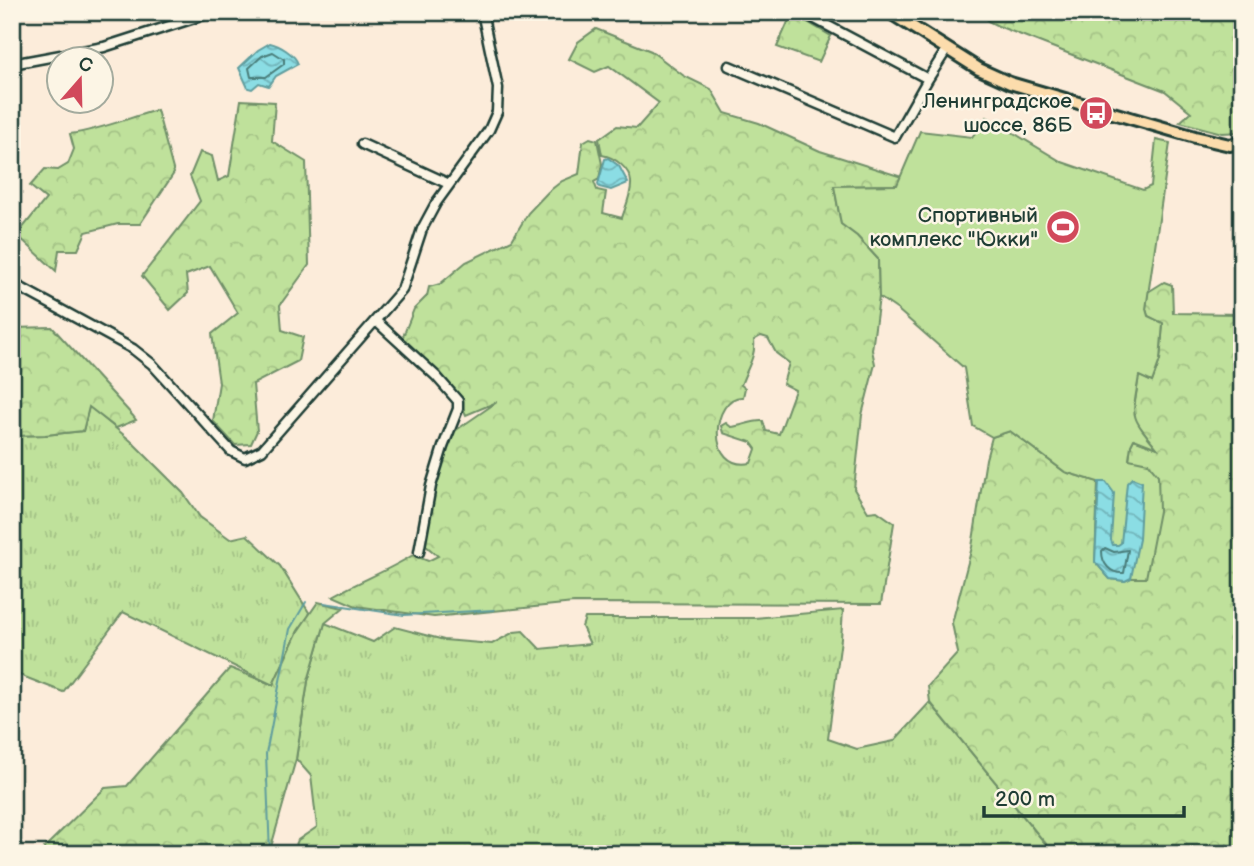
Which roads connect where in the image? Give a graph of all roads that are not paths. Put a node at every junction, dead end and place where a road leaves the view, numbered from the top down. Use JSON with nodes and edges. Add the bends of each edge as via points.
{"nodes":[{"id":1,"x":213,"y":12,"type":"edge"},
{"id":2,"x":482,"y":12,"type":"edge"},
{"id":3,"x":802,"y":12,"type":"edge"},
{"id":4,"x":889,"y":12,"type":"edge"},
{"id":5,"x":947,"y":49,"type":"junction"},
{"id":6,"x":12,"y":64,"type":"edge"},
{"id":7,"x":729,"y":66,"type":"dead end"},
{"id":8,"x":928,"y":79,"type":"junction"},
{"id":9,"x":1242,"y":142,"type":"edge"},
{"id":10,"x":362,"y":144,"type":"dead end"},
{"id":11,"x":449,"y":184,"type":"junction"},
{"id":12,"x":12,"y":283,"type":"edge"},
{"id":13,"x":376,"y":321,"type":"junction"},
{"id":14,"x":419,"y":552,"type":"dead end"}],
"edges":[{"from":1,"to":6,"type":"street","via":[[104,47]]},
{"from":2,"to":11,"type":"street","via":[[498,88],[497,112]]},
{"from":3,"to":8,"type":"street"},
{"from":4,"to":5,"type":"main road"},
{"from":5,"to":8,"type":"street"},
{"from":5,"to":9,"type":"main road","via":[[1010,83],[1230,145]]},
{"from":7,"to":8,"type":"street","via":[[895,137]]},
{"from":10,"to":11,"type":"street"},
{"from":11,"to":13,"type":"street","via":[[422,229],[402,290]]},
{"from":12,"to":13,"type":"street","via":[[133,349],[231,452],[245,458],[262,450]]},
{"from":13,"to":14,"type":"street","via":[[458,401],[431,486]]}]}
